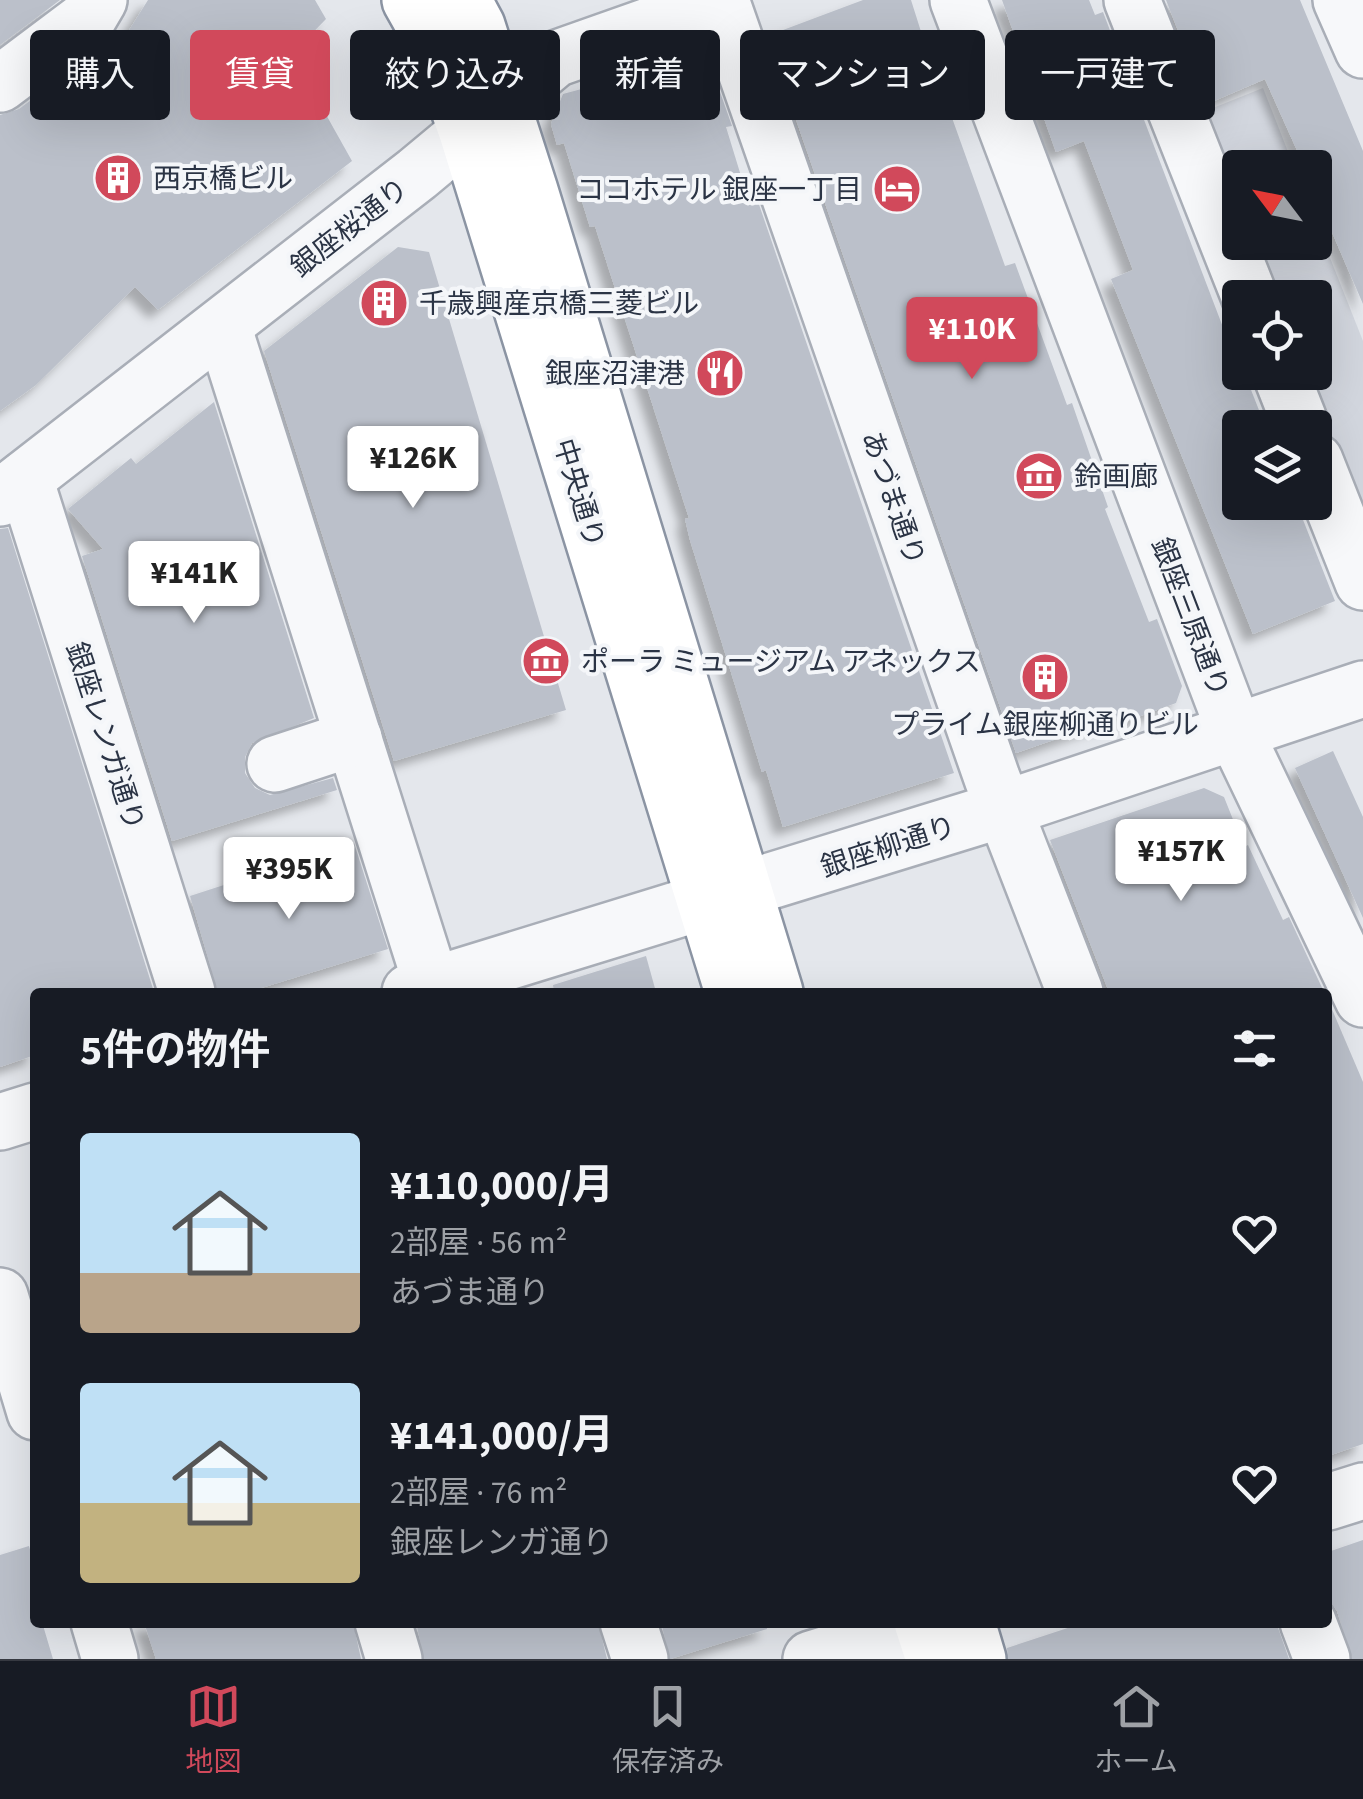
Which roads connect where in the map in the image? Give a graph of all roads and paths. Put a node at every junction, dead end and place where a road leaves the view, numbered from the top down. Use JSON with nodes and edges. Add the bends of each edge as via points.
{"nodes":[{"id":1,"x":99,"y":0,"type":"edge"},
{"id":2,"x":410,"y":0,"type":"edge"},
{"id":3,"x":462,"y":0,"type":"edge"},
{"id":4,"x":721,"y":0,"type":"edge"},
{"id":5,"x":958,"y":0,"type":"edge"},
{"id":6,"x":1132,"y":0,"type":"edge"},
{"id":7,"x":1340,"y":0,"type":"edge"},
{"id":8,"x":427,"y":30,"type":"edge"},
{"id":9,"x":477,"y":30,"type":"edge"},
{"id":10,"x":1363,"y":50,"type":"edge"},
{"id":11,"x":560,"y":56,"type":"edge"},
{"id":12,"x":0,"y":84,"type":"edge"},
{"id":13,"x":481,"y":120,"type":"edge"},
{"id":14,"x":486,"y":120,"type":"edge"},
{"id":15,"x":1243,"y":280,"type":"edge"},
{"id":16,"x":223,"y":326,"type":"junction"},
{"id":17,"x":12,"y":488,"type":"edge"},
{"id":18,"x":1332,"y":504,"type":"edge"},
{"id":19,"x":1363,"y":582,"type":"edge"},
{"id":20,"x":1363,"y":689,"type":"edge"},
{"id":21,"x":1235,"y":732,"type":"junction"},
{"id":22,"x":354,"y":738,"type":"junction"},
{"id":23,"x":275,"y":764,"type":"dead end"},
{"id":24,"x":1004,"y":809,"type":"junction"},
{"id":25,"x":725,"y":895,"type":"junction"},
{"id":26,"x":186,"y":988,"type":"edge"},
{"id":27,"x":424,"y":988,"type":"edge"},
{"id":28,"x":431,"y":988,"type":"edge"},
{"id":29,"x":733,"y":988,"type":"edge"},
{"id":30,"x":773,"y":988,"type":"edge"},
{"id":31,"x":1073,"y":988,"type":"edge"},
{"id":32,"x":1363,"y":999,"type":"edge"},
{"id":33,"x":30,"y":1113,"type":"edge"},
{"id":34,"x":0,"y":1122,"type":"edge"},
{"id":35,"x":0,"y":1296,"type":"edge"},
{"id":36,"x":30,"y":1395,"type":"edge"},
{"id":37,"x":1363,"y":1491,"type":"edge"},
{"id":38,"x":1332,"y":1501,"type":"edge"},
{"id":39,"x":101,"y":1628,"type":"edge"},
{"id":40,"x":385,"y":1628,"type":"edge"},
{"id":41,"x":630,"y":1628,"type":"edge"},
{"id":42,"x":1310,"y":1628,"type":"edge"},
{"id":43,"x":936,"y":1630,"type":"edge"},
{"id":44,"x":110,"y":1659,"type":"edge"},
{"id":45,"x":394,"y":1659,"type":"edge"},
{"id":46,"x":640,"y":1659,"type":"edge"},
{"id":47,"x":812,"y":1659,"type":"edge"},
{"id":48,"x":978,"y":1659,"type":"edge"},
{"id":49,"x":1322,"y":1659,"type":"edge"}],
"edges":[{"from":1,"to":12,"type":"street","via":[[88,17]]},
{"from":2,"to":8,"type":"highway","name":"中央通り"},
{"from":3,"to":9,"type":"highway","name":"中央通り"},
{"from":4,"to":11,"type":"street","name":"銀座桜通り"},
{"from":4,"to":24,"type":"street","name":"あづま通り"},
{"from":5,"to":21,"type":"street","name":"銀座三原通り"},
{"from":6,"to":15,"type":"street"},
{"from":7,"to":10,"type":"street"},
{"from":13,"to":16,"type":"street","name":"銀座桜通り"},
{"from":14,"to":25,"type":"highway","name":"中央通り"},
{"from":16,"to":17,"type":"street","name":"銀座桜通り"},
{"from":16,"to":22,"type":"street"},
{"from":17,"to":26,"type":"street","name":"銀座レンガ通り"},
{"from":18,"to":19,"type":"street"},
{"from":20,"to":21,"type":"street","name":"銀座柳通り"},
{"from":21,"to":24,"type":"street","name":"銀座柳通り"},
{"from":21,"to":32,"type":"street","name":"銀座三原通り"},
{"from":22,"to":23,"type":"street"},
{"from":22,"to":27,"type":"street"},
{"from":24,"to":25,"type":"street","name":"銀座柳通り"},
{"from":24,"to":31,"type":"street","name":"あづま通り"},
{"from":25,"to":28,"type":"street","name":"銀座柳通り"},
{"from":25,"to":29,"type":"highway","name":"中央通り"},
{"from":25,"to":30,"type":"highway","name":"中央通り"},
{"from":33,"to":34,"type":"street"},
{"from":35,"to":36,"type":"street"},
{"from":37,"to":38,"type":"street"},
{"from":39,"to":44,"type":"street"},
{"from":40,"to":45,"type":"street"},
{"from":41,"to":46,"type":"street"},
{"from":42,"to":49,"type":"street"},
{"from":43,"to":47,"type":"street"},
{"from":43,"to":48,"type":"highway"}]}
